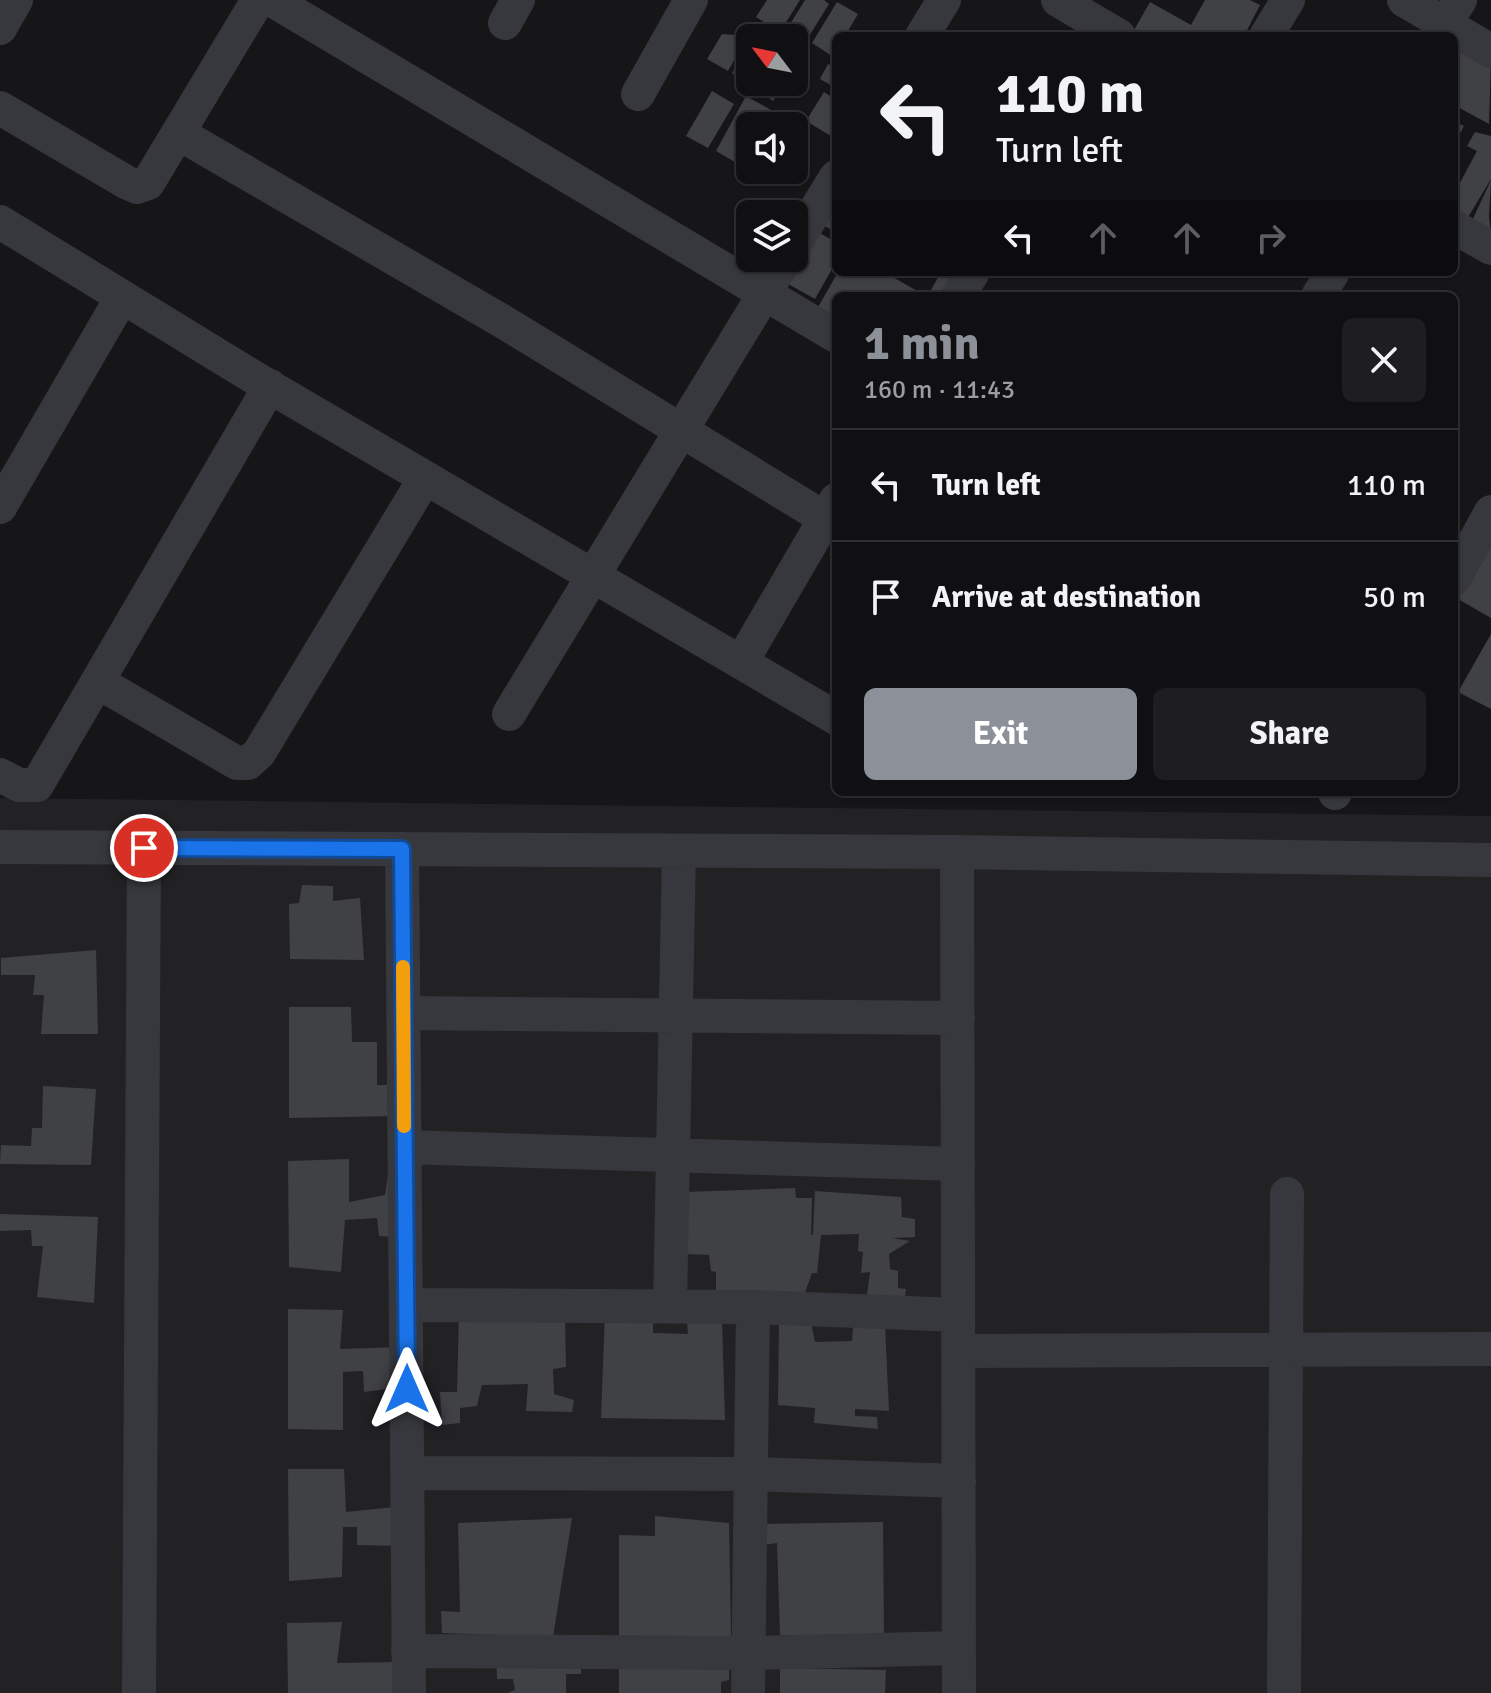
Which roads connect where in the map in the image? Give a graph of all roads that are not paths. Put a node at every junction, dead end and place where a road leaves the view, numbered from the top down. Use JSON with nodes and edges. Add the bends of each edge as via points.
{"nodes":[{"id":1,"x":16,"y":0,"type":"edge"},
{"id":2,"x":258,"y":0,"type":"edge"},
{"id":3,"x":272,"y":0,"type":"edge"},
{"id":4,"x":691,"y":0,"type":"edge"},
{"id":5,"x":944,"y":0,"type":"edge"},
{"id":6,"x":1058,"y":0,"type":"edge"},
{"id":7,"x":1288,"y":0,"type":"edge"},
{"id":8,"x":1404,"y":0,"type":"edge"},
{"id":9,"x":1453,"y":12,"type":"edge"},
{"id":10,"x":0,"y":28,"type":"edge"},
{"id":11,"x":924,"y":32,"type":"edge"},
{"id":12,"x":1111,"y":32,"type":"edge"},
{"id":13,"x":1268,"y":32,"type":"edge"},
{"id":14,"x":1491,"y":51,"type":"edge"},
{"id":15,"x":638,"y":94,"type":"dead end"},
{"id":16,"x":0,"y":108,"type":"edge"},
{"id":17,"x":178,"y":133,"type":"junction"},
{"id":18,"x":832,"y":183,"type":"edge"},
{"id":19,"x":0,"y":222,"type":"edge"},
{"id":20,"x":808,"y":222,"type":"edge"},
{"id":21,"x":1458,"y":229,"type":"edge"},
{"id":22,"x":1491,"y":248,"type":"edge"},
{"id":23,"x":777,"y":272,"type":"edge"},
{"id":24,"x":764,"y":294,"type":"junction"},
{"id":25,"x":122,"y":297,"type":"junction"},
{"id":26,"x":832,"y":334,"type":"edge"},
{"id":27,"x":270,"y":386,"type":"junction"},
{"id":28,"x":682,"y":430,"type":"junction"},
{"id":29,"x":13,"y":454,"type":"edge"},
{"id":30,"x":425,"y":478,"type":"junction"},
{"id":31,"x":0,"y":507,"type":"edge"},
{"id":32,"x":1491,"y":512,"type":"edge"},
{"id":33,"x":832,"y":514,"type":"edge"},
{"id":34,"x":1458,"y":572,"type":"edge"},
{"id":35,"x":594,"y":576,"type":"junction"},
{"id":36,"x":742,"y":661,"type":"junction"},
{"id":37,"x":98,"y":682,"type":"junction"},
{"id":38,"x":509,"y":714,"type":"dead end"},
{"id":39,"x":832,"y":716,"type":"edge"},
{"id":40,"x":0,"y":775,"type":"edge"},
{"id":41,"x":0,"y":847,"type":"edge"},
{"id":42,"x":144,"y":848,"type":"junction"},
{"id":43,"x":402,"y":849,"type":"junction"},
{"id":44,"x":679,"y":851,"type":"junction"},
{"id":45,"x":957,"y":852,"type":"junction"},
{"id":46,"x":1491,"y":860,"type":"edge"},
{"id":47,"x":404,"y":1013,"type":"junction"},
{"id":48,"x":675,"y":1015,"type":"junction"},
{"id":49,"x":958,"y":1018,"type":"junction"},
{"id":50,"x":405,"y":1147,"type":"junction"},
{"id":51,"x":672,"y":1155,"type":"junction"},
{"id":52,"x":958,"y":1164,"type":"junction"},
{"id":53,"x":1287,"y":1194,"type":"dead end"},
{"id":54,"x":406,"y":1305,"type":"junction"},
{"id":55,"x":670,"y":1306,"type":"junction"},
{"id":56,"x":753,"y":1307,"type":"junction"},
{"id":57,"x":958,"y":1315,"type":"junction"},
{"id":58,"x":1491,"y":1349,"type":"edge"},
{"id":59,"x":1286,"y":1350,"type":"junction"},
{"id":60,"x":959,"y":1351,"type":"junction"},
{"id":61,"x":407,"y":1473,"type":"junction"},
{"id":62,"x":751,"y":1474,"type":"junction"},
{"id":63,"x":959,"y":1481,"type":"junction"},
{"id":64,"x":959,"y":1648,"type":"junction"},
{"id":65,"x":408,"y":1651,"type":"junction"},
{"id":66,"x":749,"y":1653,"type":"junction"},
{"id":67,"x":139,"y":1693,"type":"edge"},
{"id":68,"x":409,"y":1693,"type":"edge"},
{"id":69,"x":748,"y":1693,"type":"edge"},
{"id":70,"x":959,"y":1693,"type":"edge"},
{"id":71,"x":1284,"y":1693,"type":"edge"}],
"edges":[{"from":1,"to":10,"type":"street"},
{"from":2,"to":17,"type":"street"},
{"from":3,"to":24,"type":"street"},
{"from":4,"to":15,"type":"street"},
{"from":5,"to":11,"type":"street"},
{"from":6,"to":12,"type":"street"},
{"from":7,"to":13,"type":"street"},
{"from":8,"to":9,"type":"street"},
{"from":9,"to":14,"type":"street"},
{"from":16,"to":17,"type":"street","via":[[137,187],[148,183]]},
{"from":17,"to":28,"type":"street"},
{"from":18,"to":20,"type":"street"},
{"from":19,"to":25,"type":"street"},
{"from":21,"to":22,"type":"street"},
{"from":23,"to":24,"type":"street"},
{"from":24,"to":26,"type":"street"},
{"from":24,"to":28,"type":"street"},
{"from":25,"to":27,"type":"street"},
{"from":25,"to":29,"type":"street"},
{"from":27,"to":30,"type":"street"},
{"from":27,"to":37,"type":"street"},
{"from":28,"to":33,"type":"street"},
{"from":28,"to":35,"type":"street"},
{"from":29,"to":31,"type":"street"},
{"from":30,"to":35,"type":"street"},
{"from":30,"to":37,"type":"street","via":[[259,753],[248,763],[237,763]]},
{"from":32,"to":34,"type":"street"},
{"from":33,"to":36,"type":"street"},
{"from":35,"to":36,"type":"street"},
{"from":35,"to":38,"type":"street"},
{"from":36,"to":39,"type":"street"},
{"from":37,"to":40,"type":"street","via":[[37,785],[19,785]]},
{"from":41,"to":42,"type":"street"},
{"from":42,"to":43,"type":"street"},
{"from":42,"to":67,"type":"street"},
{"from":43,"to":44,"type":"street"},
{"from":43,"to":47,"type":"street"},
{"from":44,"to":45,"type":"street"},
{"from":44,"to":48,"type":"street"},
{"from":45,"to":46,"type":"street"},
{"from":45,"to":49,"type":"street"},
{"from":47,"to":48,"type":"street"},
{"from":47,"to":50,"type":"street"},
{"from":48,"to":49,"type":"street"},
{"from":48,"to":51,"type":"street"},
{"from":49,"to":52,"type":"street"},
{"from":50,"to":51,"type":"street"},
{"from":50,"to":54,"type":"street"},
{"from":51,"to":52,"type":"street"},
{"from":51,"to":55,"type":"street"},
{"from":52,"to":57,"type":"street"},
{"from":53,"to":59,"type":"street"},
{"from":54,"to":55,"type":"street"},
{"from":54,"to":61,"type":"street"},
{"from":55,"to":56,"type":"street"},
{"from":56,"to":57,"type":"street"},
{"from":56,"to":62,"type":"street"},
{"from":57,"to":60,"type":"street"},
{"from":58,"to":59,"type":"street"},
{"from":59,"to":60,"type":"street"},
{"from":59,"to":71,"type":"street"},
{"from":60,"to":63,"type":"street"},
{"from":61,"to":62,"type":"street"},
{"from":61,"to":65,"type":"street"},
{"from":62,"to":63,"type":"street"},
{"from":62,"to":66,"type":"street"},
{"from":63,"to":64,"type":"street"},
{"from":64,"to":66,"type":"street"},
{"from":64,"to":70,"type":"street"},
{"from":65,"to":66,"type":"street"},
{"from":65,"to":68,"type":"street"},
{"from":66,"to":69,"type":"street"}]}
